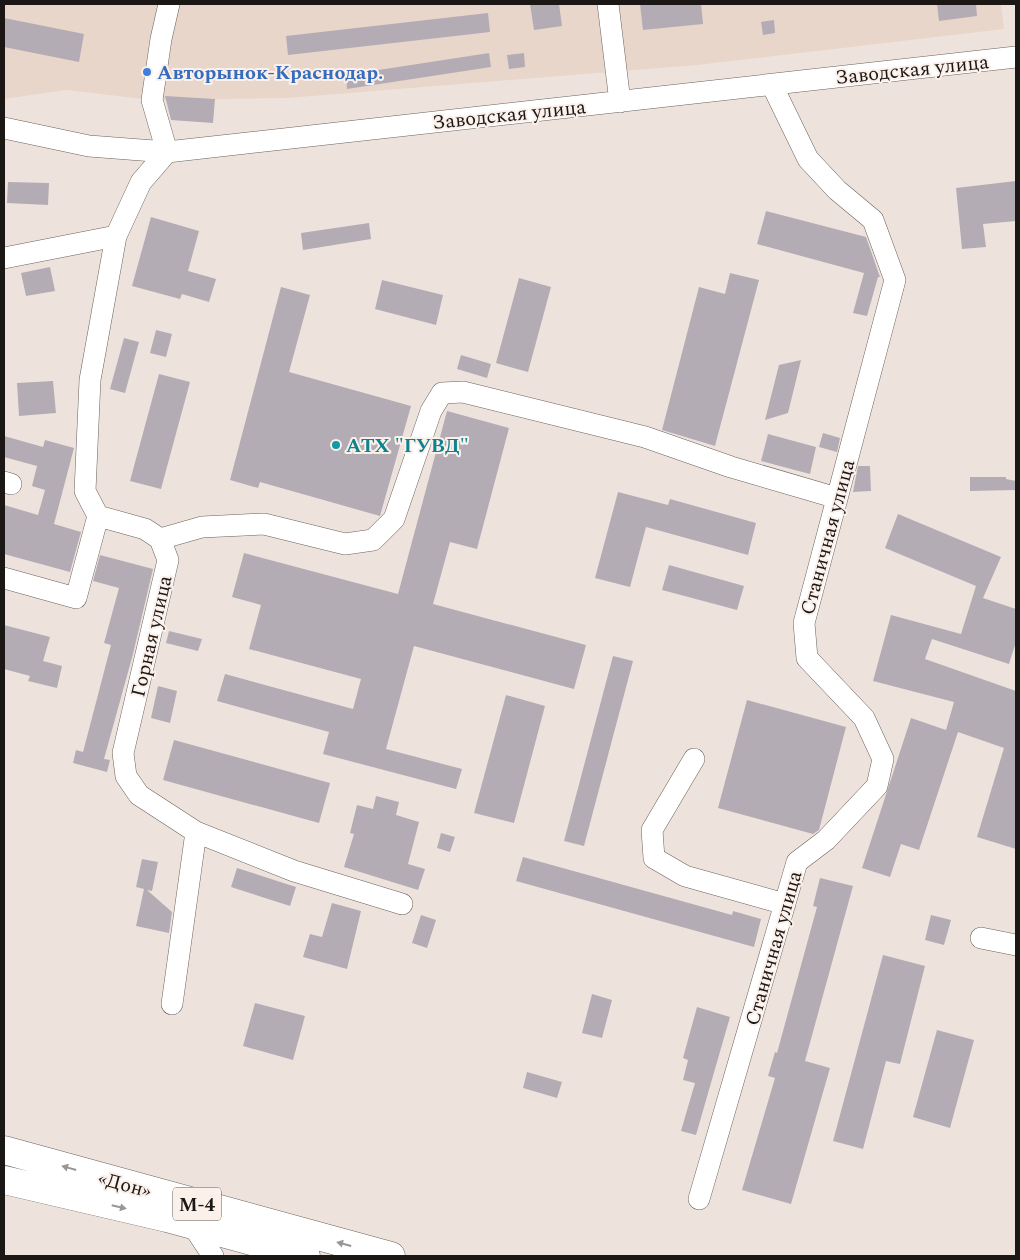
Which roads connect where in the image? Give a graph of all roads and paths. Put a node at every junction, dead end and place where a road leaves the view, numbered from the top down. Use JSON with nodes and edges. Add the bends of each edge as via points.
{"nodes":[{"id":1,"x":169,"y":4,"type":"edge"},
{"id":2,"x":608,"y":4,"type":"edge"},
{"id":3,"x":1016,"y":57,"type":"edge"},
{"id":4,"x":772,"y":85,"type":"junction"},
{"id":5,"x":620,"y":102,"type":"junction"},
{"id":6,"x":4,"y":128,"type":"edge"},
{"id":7,"x":168,"y":152,"type":"junction"},
{"id":8,"x":116,"y":236,"type":"junction"},
{"id":9,"x":4,"y":258,"type":"edge"},
{"id":10,"x":837,"y":498,"type":"junction"},
{"id":11,"x":98,"y":516,"type":"junction"},
{"id":12,"x":160,"y":539,"type":"junction"},
{"id":13,"x":4,"y":578,"type":"edge"},
{"id":14,"x":694,"y":759,"type":"dead end"},
{"id":15,"x":196,"y":832,"type":"junction"},
{"id":16,"x":402,"y":904,"type":"dead end"},
{"id":17,"x":785,"y":904,"type":"junction"},
{"id":18,"x":981,"y":938,"type":"dead end"},
{"id":19,"x":1016,"y":945,"type":"edge"},
{"id":20,"x":172,"y":1004,"type":"dead end"},
{"id":21,"x":4,"y":1150,"type":"edge"},
{"id":22,"x":4,"y":1180,"type":"edge"},
{"id":23,"x":699,"y":1199,"type":"dead end"},
{"id":24,"x":193,"y":1226,"type":"junction"},
{"id":25,"x":253,"y":1251,"type":"edge"},
{"id":26,"x":213,"y":1256,"type":"edge"},
{"id":27,"x":306,"y":1256,"type":"edge"},
{"id":28,"x":391,"y":1256,"type":"edge"}],
"edges":[{"from":1,"to":7,"type":"street","via":[[152,100]]},
{"from":2,"to":5,"type":"street"},
{"from":3,"to":4,"type":"street","name":"Заводская улица"},
{"from":4,"to":5,"type":"street","name":"Заводская улица"},
{"from":4,"to":10,"type":"street","name":"Станичная улица","via":[[808,159],[837,190],[873,220],[895,280]]},
{"from":5,"to":7,"type":"street","name":"Заводская улица"},
{"from":6,"to":7,"type":"street","name":"Заводская улица","via":[[89,146]]},
{"from":7,"to":8,"type":"street","via":[[141,182]]},
{"from":8,"to":9,"type":"street"},
{"from":8,"to":11,"type":"street","via":[[90,380],[85,490]]},
{"from":10,"to":12,"type":"street","via":[[731,468],[645,438],[463,392],[442,393],[431,411],[394,519],[373,540],[345,544],[264,524],[202,527]]},
{"from":10,"to":17,"type":"street","name":"Станичная улица","via":[[804,623],[806,658],[864,718],[883,759],[877,786],[826,840],[797,862]]},
{"from":11,"to":12,"type":"street","via":[[144,529]]},
{"from":11,"to":13,"type":"street","via":[[76,598]]},
{"from":12,"to":15,"type":"street","name":"Горная улица","via":[[168,560],[124,753],[126,776],[139,796]]},
{"from":14,"to":17,"type":"street","via":[[652,830],[654,858],[685,876]]},
{"from":15,"to":16,"type":"street","name":"Горная улица","via":[[294,871]]},
{"from":15,"to":20,"type":"street"},
{"from":17,"to":23,"type":"street","name":"Станичная улица"},
{"from":18,"to":19,"type":"street"},
{"from":28,"to":21,"type":"highway","name":"«Дон»","number":"М-4","one_way":true},
{"from":22,"to":24,"type":"highway","name":"«Дон»","number":"М-4","one_way":true},
{"from":24,"to":25,"type":"highway","name":"«Дон»","number":"М-4"},
{"from":24,"to":26,"type":"street"},
{"from":25,"to":27,"type":"highway","name":"«Дон»","number":"М-4"}]}
